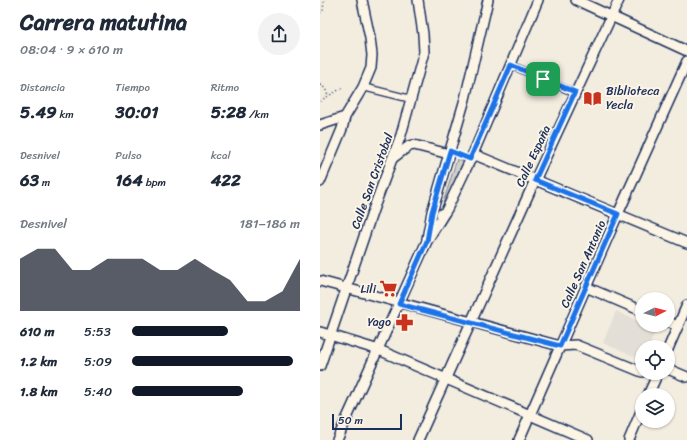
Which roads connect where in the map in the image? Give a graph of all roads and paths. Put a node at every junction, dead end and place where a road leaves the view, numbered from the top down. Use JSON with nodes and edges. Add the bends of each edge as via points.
{"nodes":[{"id":1,"x":324,"y":0,"type":"edge"},
{"id":2,"x":362,"y":0,"type":"edge"},
{"id":3,"x":418,"y":0,"type":"edge"},
{"id":4,"x":488,"y":0,"type":"edge"},
{"id":5,"x":538,"y":0,"type":"edge"},
{"id":6,"x":576,"y":0,"type":"edge"},
{"id":7,"x":619,"y":0,"type":"edge"},
{"id":8,"x":320,"y":13,"type":"edge"},
{"id":9,"x":611,"y":16,"type":"junction"},
{"id":10,"x":687,"y":51,"type":"edge"},
{"id":11,"x":687,"y":61,"type":"edge"},
{"id":12,"x":511,"y":65,"type":"junction"},
{"id":13,"x":320,"y":85,"type":"edge"},
{"id":14,"x":363,"y":87,"type":"junction"},
{"id":15,"x":342,"y":88,"type":"dead end"},
{"id":16,"x":575,"y":92,"type":"junction"},
{"id":17,"x":328,"y":96,"type":"junction"},
{"id":18,"x":411,"y":99,"type":"junction"},
{"id":19,"x":320,"y":101,"type":"edge"},
{"id":20,"x":345,"y":117,"type":"junction"},
{"id":21,"x":320,"y":125,"type":"edge"},
{"id":22,"x":450,"y":154,"type":"junction"},
{"id":23,"x":473,"y":154,"type":"junction"},
{"id":24,"x":393,"y":158,"type":"junction"},
{"id":25,"x":322,"y":169,"type":"edge"},
{"id":26,"x":535,"y":180,"type":"junction"},
{"id":27,"x":320,"y":182,"type":"edge"},
{"id":28,"x":432,"y":212,"type":"junction"},
{"id":29,"x":445,"y":212,"type":"junction"},
{"id":30,"x":618,"y":214,"type":"junction"},
{"id":31,"x":427,"y":241,"type":"junction"},
{"id":32,"x":687,"y":243,"type":"edge"},
{"id":33,"x":320,"y":281,"type":"edge"},
{"id":34,"x":586,"y":287,"type":"junction"},
{"id":35,"x":347,"y":288,"type":"junction"},
{"id":36,"x":399,"y":304,"type":"junction"},
{"id":37,"x":687,"y":306,"type":"edge"},
{"id":38,"x":635,"y":308,"type":"edge"},
{"id":39,"x":471,"y":322,"type":"junction"},
{"id":40,"x":675,"y":325,"type":"edge"},
{"id":41,"x":678,"y":326,"type":"junction"},
{"id":42,"x":320,"y":332,"type":"edge"},
{"id":43,"x":331,"y":335,"type":"junction"},
{"id":44,"x":672,"y":340,"type":"edge"},
{"id":45,"x":560,"y":346,"type":"junction"},
{"id":46,"x":379,"y":350,"type":"junction"},
{"id":47,"x":320,"y":366,"type":"edge"},
{"id":48,"x":635,"y":370,"type":"edge"},
{"id":49,"x":675,"y":372,"type":"edge"},
{"id":50,"x":687,"y":377,"type":"edge"},
{"id":51,"x":446,"y":379,"type":"junction"},
{"id":52,"x":530,"y":415,"type":"junction"},
{"id":53,"x":635,"y":426,"type":"edge"},
{"id":54,"x":337,"y":440,"type":"edge"},
{"id":55,"x":418,"y":440,"type":"edge"},
{"id":56,"x":519,"y":440,"type":"edge"},
{"id":57,"x":588,"y":440,"type":"edge"},
{"id":58,"x":629,"y":440,"type":"edge"}],
"edges":[{"from":1,"to":8,"type":"path"},
{"from":2,"to":14,"type":"street","via":[[372,55],[369,76]]},
{"from":3,"to":18,"type":"street","name":"Calle San Cristobal","via":[[425,48]]},
{"from":4,"to":22,"type":"street"},
{"from":5,"to":12,"type":"street"},
{"from":6,"to":9,"type":"street"},
{"from":7,"to":9,"type":"street","name":"Calle España"},
{"from":9,"to":10,"type":"street"},
{"from":9,"to":16,"type":"street","name":"Calle España"},
{"from":11,"to":30,"type":"street","name":"Calle San Antonio"},
{"from":12,"to":16,"type":"street"},
{"from":12,"to":23,"type":"street"},
{"from":13,"to":17,"type":"path","via":[[325,88]]},
{"from":14,"to":18,"type":"street"},
{"from":14,"to":20,"type":"street"},
{"from":15,"to":17,"type":"path"},
{"from":16,"to":26,"type":"street","name":"Calle España"},
{"from":17,"to":19,"type":"path"},
{"from":18,"to":24,"type":"street","name":"Calle San Cristobal"},
{"from":20,"to":21,"type":"street"},
{"from":20,"to":25,"type":"street","via":[[342,129]]},
{"from":22,"to":24,"type":"street","via":[[414,145]]},
{"from":22,"to":28,"type":"street"},
{"from":23,"to":26,"type":"street"},
{"from":23,"to":29,"type":"street"},
{"from":24,"to":35,"type":"street","name":"Calle San Cristobal"},
{"from":25,"to":27,"type":"street"},
{"from":26,"to":30,"type":"street"},
{"from":26,"to":39,"type":"street","name":"Calle España"},
{"from":28,"to":29,"type":"street"},
{"from":28,"to":31,"type":"street"},
{"from":29,"to":31,"type":"street"},
{"from":30,"to":32,"type":"street"},
{"from":30,"to":34,"type":"street","name":"Calle San Antonio"},
{"from":31,"to":36,"type":"street"},
{"from":33,"to":35,"type":"street"},
{"from":34,"to":38,"type":"street"},
{"from":34,"to":45,"type":"street","name":"Calle San Antonio"},
{"from":35,"to":36,"type":"street"},
{"from":35,"to":43,"type":"street","name":"Calle San Cristobal"},
{"from":36,"to":39,"type":"street"},
{"from":36,"to":46,"type":"street"},
{"from":37,"to":41,"type":"street"},
{"from":39,"to":45,"type":"street"},
{"from":39,"to":51,"type":"street","name":"Calle España"},
{"from":40,"to":41,"type":"street"},
{"from":41,"to":44,"type":"street"},
{"from":42,"to":43,"type":"street"},
{"from":43,"to":46,"type":"street"},
{"from":43,"to":47,"type":"street","name":"Calle San Cristobal"},
{"from":45,"to":48,"type":"street","via":[[576,345]]},
{"from":45,"to":52,"type":"street","name":"Calle San Antonio"},
{"from":46,"to":51,"type":"street"},
{"from":46,"to":54,"type":"street"},
{"from":49,"to":50,"type":"street"},
{"from":51,"to":52,"type":"street"},
{"from":51,"to":55,"type":"street","name":"Calle España"},
{"from":52,"to":56,"type":"street","name":"Calle San Antonio"},
{"from":52,"to":57,"type":"street"},
{"from":53,"to":58,"type":"street"}]}
